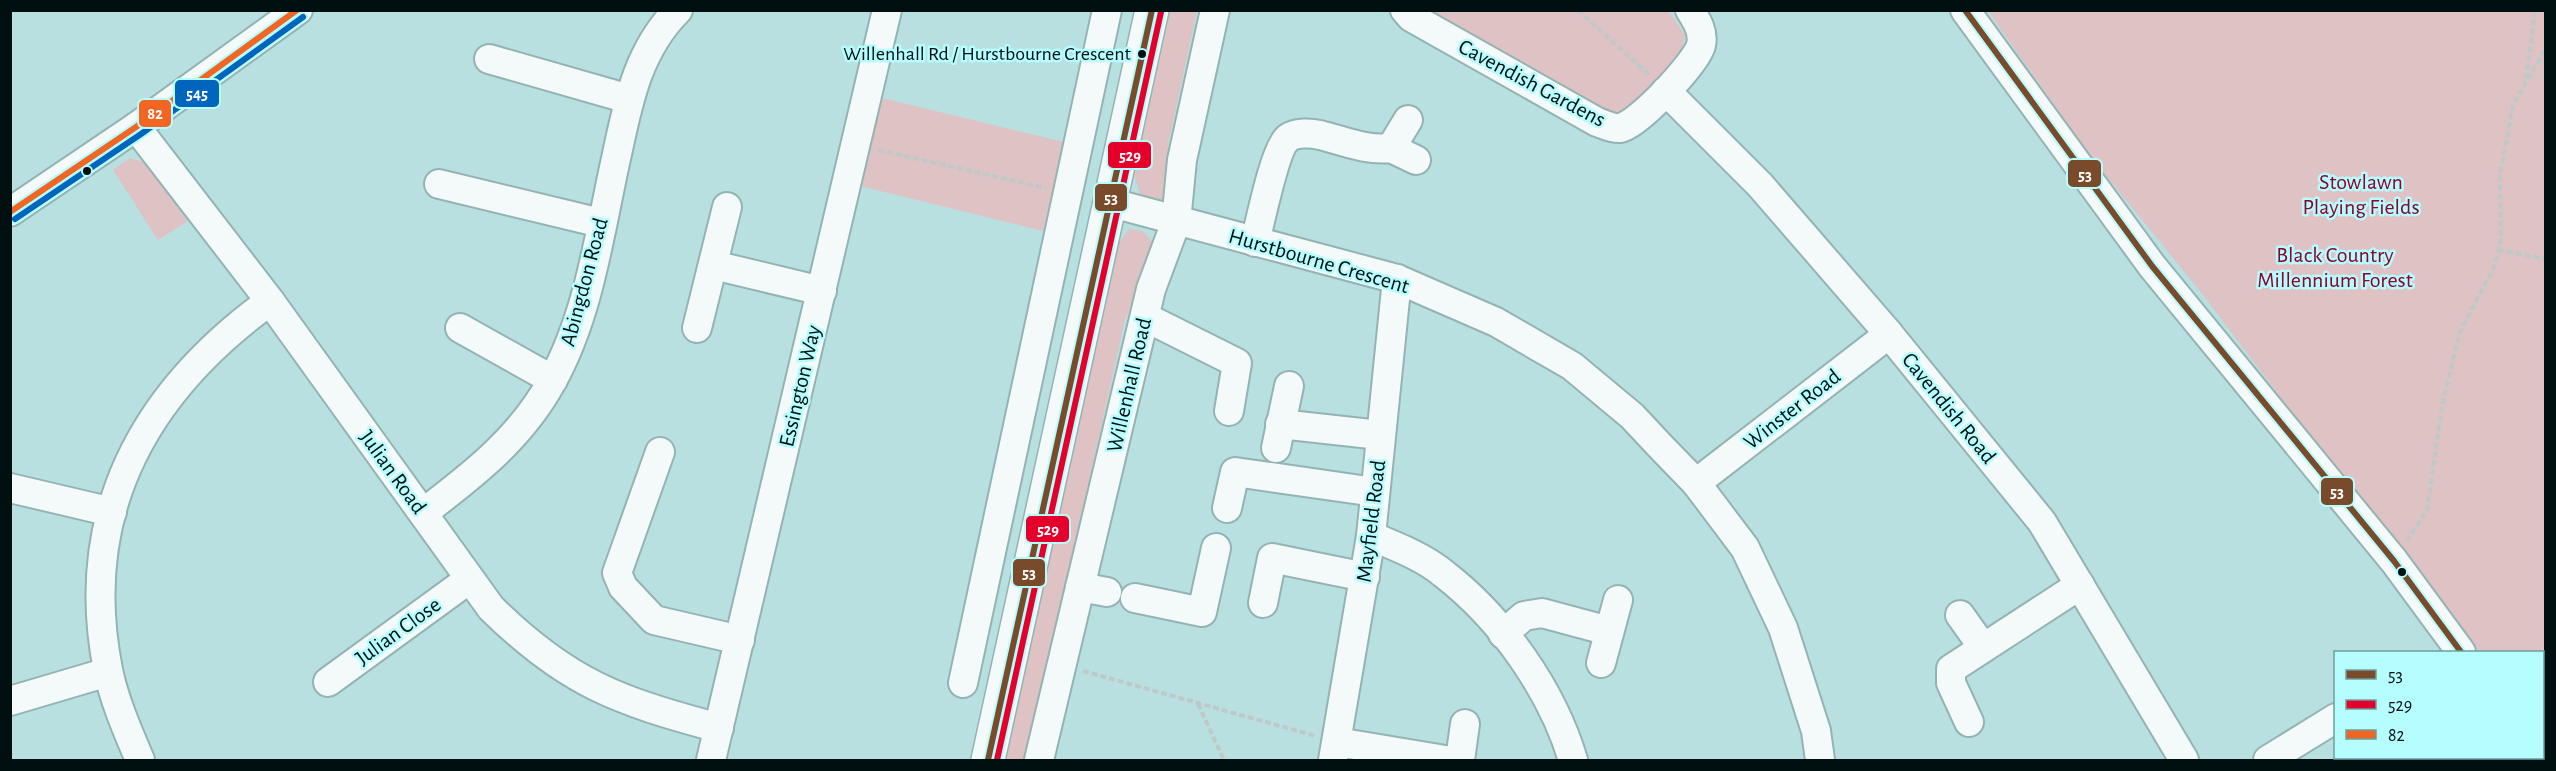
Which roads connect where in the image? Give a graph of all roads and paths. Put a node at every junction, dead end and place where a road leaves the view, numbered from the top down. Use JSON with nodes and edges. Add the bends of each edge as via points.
{"nodes":[{"id":1,"x":678,"y":10,"type":"edge"},
{"id":2,"x":886,"y":10,"type":"edge"},
{"id":3,"x":1107,"y":10,"type":"edge"},
{"id":4,"x":1152,"y":10,"type":"edge"},
{"id":5,"x":1215,"y":10,"type":"edge"},
{"id":6,"x":1406,"y":10,"type":"edge"},
{"id":7,"x":1578,"y":10,"type":"edge"},
{"id":8,"x":1690,"y":10,"type":"edge"},
{"id":9,"x":1965,"y":10,"type":"edge"},
{"id":10,"x":2535,"y":10,"type":"edge"},
{"id":11,"x":286,"y":14,"type":"edge"},
{"id":12,"x":2546,"y":48,"type":"edge"},
{"id":13,"x":489,"y":59,"type":"dead end"},
{"id":14,"x":2526,"y":83,"type":"junction"},
{"id":15,"x":1665,"y":91,"type":"junction"},
{"id":16,"x":629,"y":99,"type":"junction"},
{"id":17,"x":1408,"y":120,"type":"dead end"},
{"id":18,"x":136,"y":127,"type":"junction"},
{"id":19,"x":857,"y":146,"type":"junction"},
{"id":20,"x":439,"y":184,"type":"dead end"},
{"id":21,"x":1068,"y":193,"type":"junction"},
{"id":22,"x":1112,"y":203,"type":"junction"},
{"id":23,"x":728,"y":207,"type":"dead end"},
{"id":24,"x":10,"y":212,"type":"edge"},
{"id":25,"x":1176,"y":222,"type":"junction"},
{"id":26,"x":601,"y":223,"type":"junction"},
{"id":27,"x":1255,"y":242,"type":"junction"},
{"id":28,"x":2498,"y":250,"type":"junction"},
{"id":29,"x":2546,"y":259,"type":"edge"},
{"id":30,"x":713,"y":265,"type":"junction"},
{"id":31,"x":1396,"y":279,"type":"junction"},
{"id":32,"x":822,"y":291,"type":"junction"},
{"id":33,"x":270,"y":302,"type":"junction"},
{"id":34,"x":1145,"y":317,"type":"junction"},
{"id":35,"x":460,"y":328,"type":"dead end"},
{"id":36,"x":697,"y":328,"type":"dead end"},
{"id":37,"x":1888,"y":334,"type":"junction"},
{"id":38,"x":553,"y":380,"type":"junction"},
{"id":39,"x":1289,"y":386,"type":"dead end"},
{"id":40,"x":1229,"y":411,"type":"dead end"},
{"id":41,"x":1380,"y":435,"type":"junction"},
{"id":42,"x":660,"y":452,"type":"dead end"},
{"id":43,"x":1696,"y":483,"type":"junction"},
{"id":44,"x":10,"y":488,"type":"edge"},
{"id":45,"x":1376,"y":492,"type":"junction"},
{"id":46,"x":1227,"y":508,"type":"dead end"},
{"id":47,"x":112,"y":512,"type":"junction"},
{"id":48,"x":423,"y":513,"type":"junction"},
{"id":49,"x":1371,"y":536,"type":"junction"},
{"id":50,"x":1216,"y":548,"type":"dead end"},
{"id":51,"x":2394,"y":561,"type":"junction"},
{"id":52,"x":1365,"y":577,"type":"junction"},
{"id":53,"x":468,"y":580,"type":"junction"},
{"id":54,"x":2080,"y":585,"type":"junction"},
{"id":55,"x":1135,"y":598,"type":"dead end"},
{"id":56,"x":1618,"y":600,"type":"dead end"},
{"id":57,"x":1263,"y":603,"type":"dead end"},
{"id":58,"x":978,"y":609,"type":"junction"},
{"id":59,"x":1960,"y":615,"type":"dead end"},
{"id":60,"x":1021,"y":618,"type":"junction"},
{"id":61,"x":1610,"y":631,"type":"junction"},
{"id":62,"x":1503,"y":634,"type":"junction"},
{"id":63,"x":740,"y":640,"type":"junction"},
{"id":64,"x":1982,"y":646,"type":"junction"},
{"id":65,"x":2451,"y":650,"type":"edge"},
{"id":66,"x":1601,"y":663,"type":"dead end"},
{"id":67,"x":1062,"y":664,"type":"junction"},
{"id":68,"x":108,"y":672,"type":"junction"},
{"id":69,"x":328,"y":682,"type":"dead end"},
{"id":70,"x":963,"y":683,"type":"dead end"},
{"id":71,"x":10,"y":700,"type":"edge"},
{"id":72,"x":1198,"y":704,"type":"junction"},
{"id":73,"x":2334,"y":719,"type":"edge"},
{"id":74,"x":1969,"y":722,"type":"dead end"},
{"id":75,"x":1465,"y":724,"type":"dead end"},
{"id":76,"x":719,"y":728,"type":"junction"},
{"id":77,"x":1335,"y":751,"type":"edge"},
{"id":78,"x":140,"y":760,"type":"edge"},
{"id":79,"x":711,"y":760,"type":"edge"},
{"id":80,"x":988,"y":760,"type":"edge"},
{"id":81,"x":1039,"y":760,"type":"edge"},
{"id":82,"x":1224,"y":760,"type":"edge"},
{"id":83,"x":1445,"y":760,"type":"edge"},
{"id":84,"x":1460,"y":760,"type":"edge"},
{"id":85,"x":1573,"y":760,"type":"edge"},
{"id":86,"x":1820,"y":760,"type":"edge"},
{"id":87,"x":2184,"y":760,"type":"edge"},
{"id":88,"x":2268,"y":760,"type":"edge"}],
"edges":[{"from":1,"to":16,"type":"street","name":"Abingdon Road","via":[[647,51]]},
{"from":2,"to":19,"type":"street","name":"Essington Way"},
{"from":3,"to":21,"type":"street"},
{"from":4,"to":22,"type":"highway"},
{"from":5,"to":25,"type":"street","name":"Willenhall Road","via":[[1182,160]]},
{"from":6,"to":15,"type":"street","name":"Cavendish Gardens","via":[[1597,123],[1619,128],[1634,122]]},
{"from":7,"to":15,"type":"path"},
{"from":8,"to":15,"type":"street","name":"Cavendish Gardens","via":[[1700,25],[1701,45]]},
{"from":9,"to":51,"type":"street","via":[[2152,266]]},
{"from":10,"to":14,"type":"path"},
{"from":11,"to":18,"type":"street"},
{"from":12,"to":14,"type":"path"},
{"from":13,"to":16,"type":"street"},
{"from":14,"to":28,"type":"path","via":[[2513,105],[2500,176]]},
{"from":15,"to":37,"type":"street","name":"Cavendish Road","via":[[1760,185]]},
{"from":16,"to":26,"type":"street","name":"Abingdon Road"},
{"from":17,"to":27,"type":"street","via":[[1404,154],[1317,134],[1288,138],[1279,153]]},
{"from":18,"to":24,"type":"street"},
{"from":18,"to":33,"type":"street","name":"Julian Road"},
{"from":19,"to":21,"type":"path"},
{"from":19,"to":32,"type":"street","name":"Essington Way"},
{"from":20,"to":26,"type":"street"},
{"from":21,"to":58,"type":"street"},
{"from":22,"to":25,"type":"street","name":"Hurstbourne Crescent"},
{"from":22,"to":60,"type":"highway"},
{"from":23,"to":30,"type":"street"},
{"from":25,"to":27,"type":"street","name":"Hurstbourne Crescent"},
{"from":25,"to":34,"type":"street","name":"Willenhall Road"},
{"from":26,"to":38,"type":"street","name":"Abingdon Road","via":[[578,316]]},
{"from":27,"to":31,"type":"street","name":"Hurstbourne Crescent"},
{"from":28,"to":29,"type":"path"},
{"from":28,"to":51,"type":"path","via":[[2494,267],[2459,334],[2442,406],[2427,510]]},
{"from":30,"to":32,"type":"street"},
{"from":30,"to":36,"type":"street"},
{"from":31,"to":41,"type":"street","name":"Mayfield Road"},
{"from":31,"to":43,"type":"street","name":"Hurstbourne Crescent","via":[[1496,322],[1572,366],[1632,416]]},
{"from":32,"to":63,"type":"street","name":"Essington Way"},
{"from":33,"to":47,"type":"street","via":[[216,344],[171,392],[136,447]]},
{"from":33,"to":48,"type":"street","name":"Julian Road"},
{"from":34,"to":40,"type":"street","via":[[1237,363]]},
{"from":34,"to":67,"type":"street","name":"Willenhall Road","via":[[1093,590]]},
{"from":35,"to":38,"type":"street"},
{"from":37,"to":43,"type":"street","name":"Winster Road"},
{"from":37,"to":54,"type":"street","name":"Cavendish Road","via":[[2042,522]]},
{"from":38,"to":48,"type":"street","name":"Abingdon Road","via":[[537,408],[488,463]]},
{"from":39,"to":41,"type":"street","via":[[1278,436]]},
{"from":41,"to":45,"type":"street","name":"Mayfield Road"},
{"from":42,"to":63,"type":"street","via":[[617,573],[623,587],[654,620]]},
{"from":43,"to":86,"type":"street","name":"Hurstbourne Crescent","via":[[1744,548],[1783,628],[1816,731]]},
{"from":44,"to":47,"type":"street"},
{"from":45,"to":46,"type":"street","via":[[1235,472]]},
{"from":45,"to":49,"type":"street","name":"Mayfield Road"},
{"from":47,"to":68,"type":"street","via":[[100,584]]},
{"from":48,"to":53,"type":"street","name":"Julian Road"},
{"from":49,"to":52,"type":"street","name":"Mayfield Road"},
{"from":49,"to":62,"type":"street","via":[[1444,573]]},
{"from":50,"to":55,"type":"street","via":[[1202,612]]},
{"from":51,"to":65,"type":"street"},
{"from":52,"to":57,"type":"street","via":[[1272,558]]},
{"from":52,"to":77,"type":"street","name":"Mayfield Road"},
{"from":53,"to":69,"type":"street","name":"Julian Close"},
{"from":53,"to":76,"type":"street","name":"Julian Road","via":[[512,629],[562,670],[645,709]]},
{"from":54,"to":64,"type":"street"},
{"from":54,"to":87,"type":"street","name":"Cavendish Road"},
{"from":56,"to":61,"type":"street"},
{"from":58,"to":60,"type":"street"},
{"from":58,"to":70,"type":"street"},
{"from":59,"to":64,"type":"street"},
{"from":60,"to":80,"type":"highway"},
{"from":61,"to":62,"type":"street","via":[[1542,612],[1524,616]]},
{"from":61,"to":66,"type":"street"},
{"from":62,"to":85,"type":"street","via":[[1534,678],[1567,739]]},
{"from":63,"to":76,"type":"street","name":"Essington Way"},
{"from":64,"to":74,"type":"street","via":[[1951,669],[1951,682]]},
{"from":67,"to":72,"type":"path"},
{"from":67,"to":81,"type":"street","name":"Willenhall Road"},
{"from":68,"to":71,"type":"street"},
{"from":68,"to":78,"type":"street"},
{"from":72,"to":77,"type":"path"},
{"from":72,"to":82,"type":"path"},
{"from":73,"to":88,"type":"street"},
{"from":75,"to":84,"type":"street"},
{"from":76,"to":79,"type":"street","name":"Essington Way"},
{"from":77,"to":83,"type":"street"}]}
